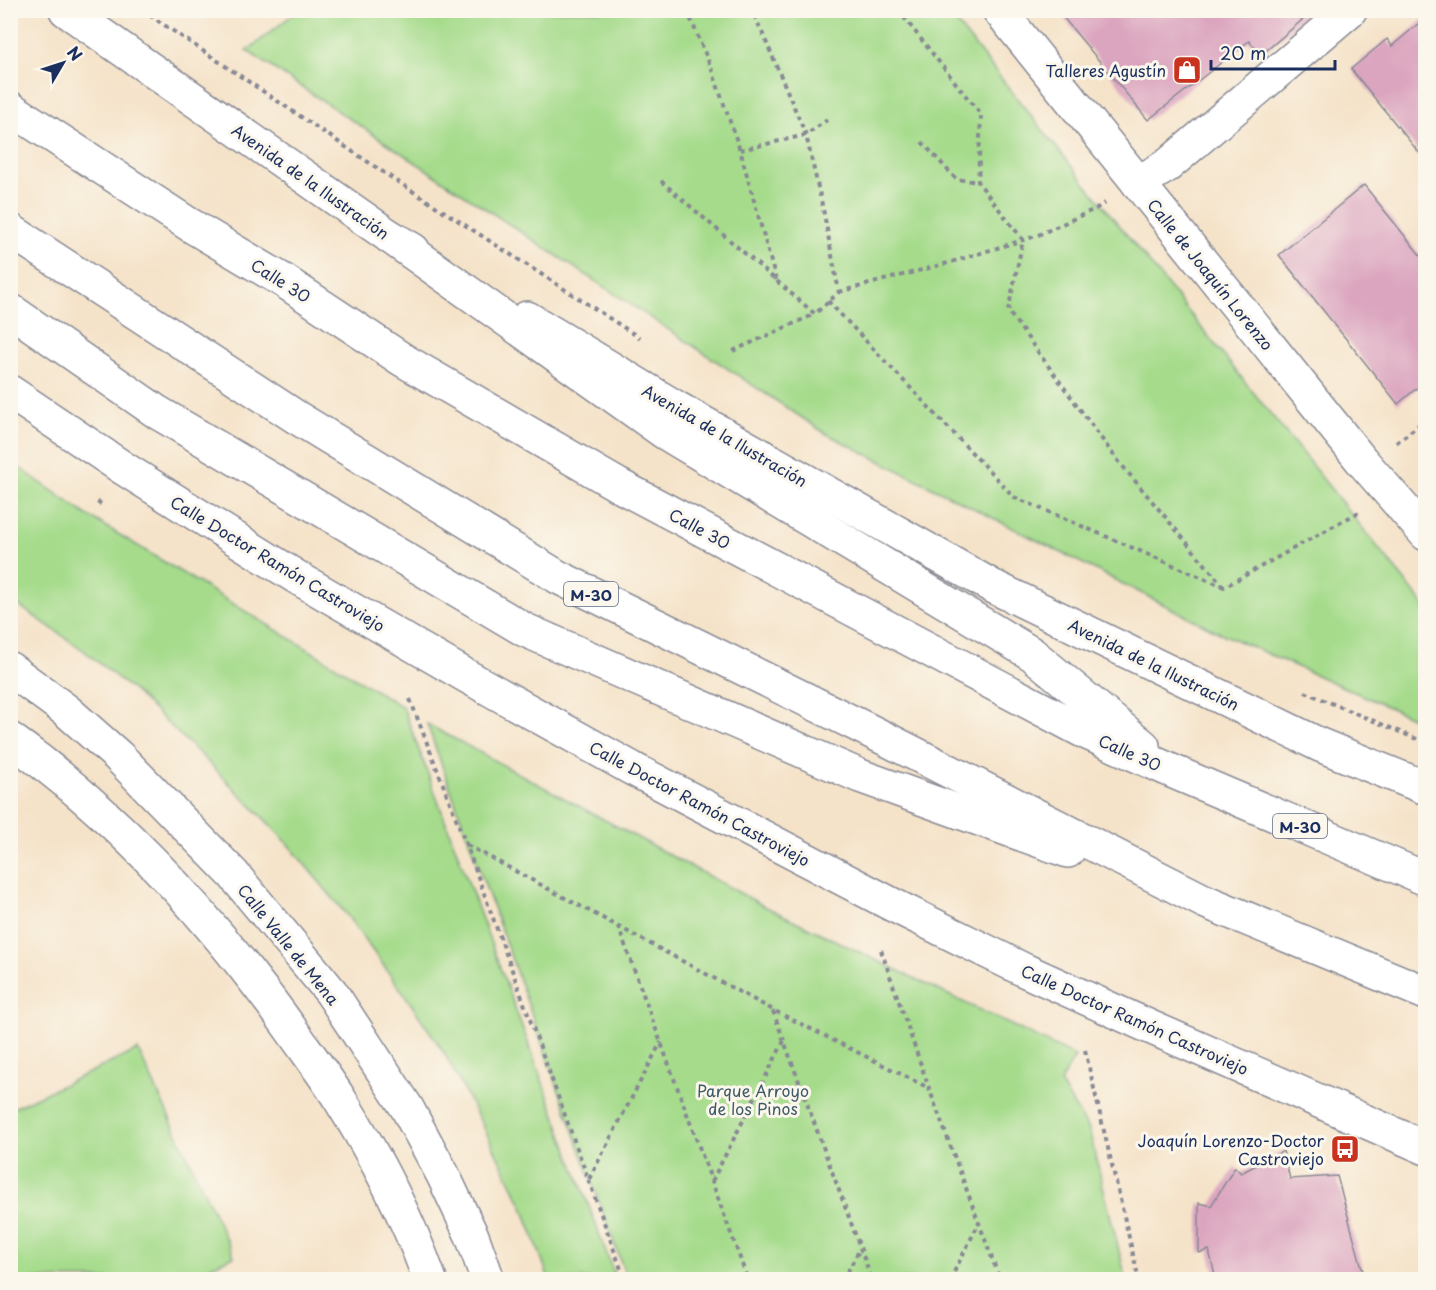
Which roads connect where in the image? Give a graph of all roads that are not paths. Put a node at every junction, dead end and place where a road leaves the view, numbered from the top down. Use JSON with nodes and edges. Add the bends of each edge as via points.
{"nodes":[{"id":1,"x":66,"y":10,"type":"edge"},
{"id":2,"x":999,"y":10,"type":"edge"},
{"id":3,"x":1350,"y":10,"type":"edge"},
{"id":4,"x":10,"y":108,"type":"edge"},
{"id":5,"x":1138,"y":183,"type":"junction"},
{"id":6,"x":10,"y":230,"type":"edge"},
{"id":7,"x":389,"y":236,"type":"junction"},
{"id":8,"x":10,"y":310,"type":"edge"},
{"id":9,"x":10,"y":392,"type":"edge"},
{"id":10,"x":1425,"y":534,"type":"edge"},
{"id":11,"x":10,"y":669,"type":"edge"},
{"id":12,"x":10,"y":739,"type":"edge"},
{"id":13,"x":1174,"y":772,"type":"junction"},
{"id":14,"x":1425,"y":788,"type":"edge"},
{"id":15,"x":1425,"y":879,"type":"edge"},
{"id":16,"x":1204,"y":902,"type":"junction"},
{"id":17,"x":1425,"y":993,"type":"edge"},
{"id":18,"x":1425,"y":1148,"type":"edge"},
{"id":19,"x":430,"y":1280,"type":"edge"},
{"id":20,"x":488,"y":1280,"type":"edge"}],
"edges":[{"from":1,"to":7,"type":"main road","name":"Avenida de la Ilustración"},
{"from":2,"to":5,"type":"main road","name":"Calle de Joaquín Lorenzo"},
{"from":3,"to":5,"type":"main road","via":[[1168,165]]},
{"from":4,"to":13,"type":"main road","name":"Calle 30","number":"M-30","via":[[403,360],[618,485],[1085,732]]},
{"from":5,"to":10,"type":"main road","name":"Calle de Joaquín Lorenzo"},
{"from":6,"to":16,"type":"main road","number":"M-30","via":[[296,417],[558,577]]},
{"from":7,"to":13,"type":"main road","via":[[664,432],[1032,654]]},
{"from":7,"to":14,"type":"main road","name":"Avenida de la Ilustración","via":[[675,407],[992,586],[1320,745]]},
{"from":8,"to":16,"type":"main road","via":[[157,412],[525,630],[860,776]]},
{"from":9,"to":18,"type":"main road","name":"Calle Doctor Ramón Castroviejo","via":[[298,578],[633,769],[1024,970]]},
{"from":11,"to":20,"type":"main road","name":"Calle Valle de Mena","via":[[67,711],[118,756],[233,874],[331,992],[407,1108],[444,1175]]},
{"from":12,"to":19,"type":"main road","via":[[77,790],[156,865],[242,963],[332,1087],[376,1159]]},
{"from":13,"to":15,"type":"main road","name":"Calle 30","number":"M-30"},
{"from":16,"to":17,"type":"main road","number":"M-30"}]}
